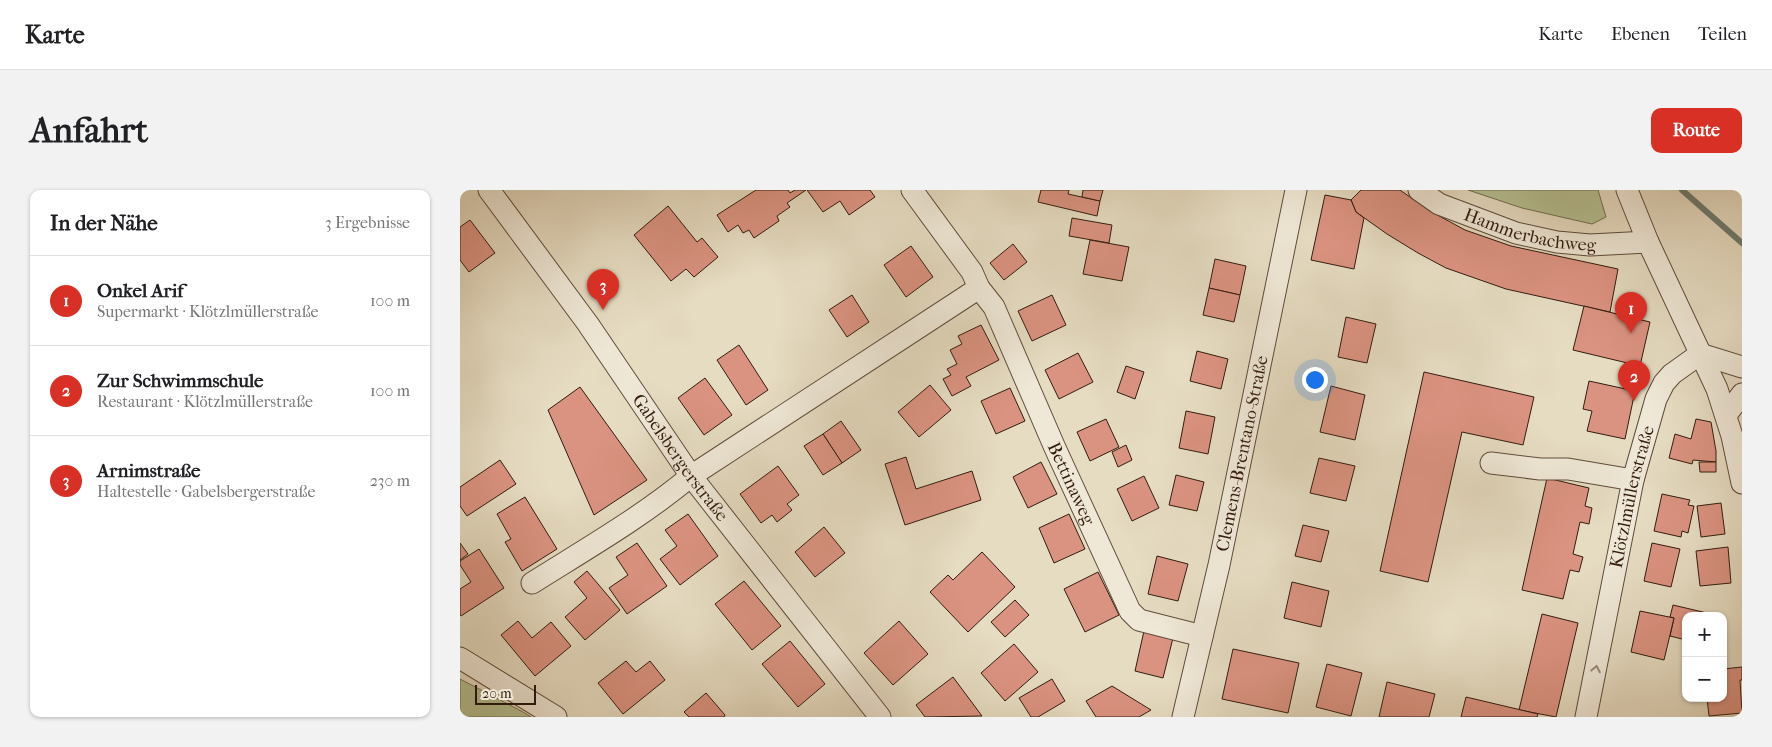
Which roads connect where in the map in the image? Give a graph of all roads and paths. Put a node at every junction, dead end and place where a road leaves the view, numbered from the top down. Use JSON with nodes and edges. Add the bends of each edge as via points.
{"nodes":[{"id":1,"x":489,"y":190,"type":"edge"},
{"id":2,"x":912,"y":190,"type":"edge"},
{"id":3,"x":1296,"y":190,"type":"edge"},
{"id":4,"x":1418,"y":190,"type":"edge"},
{"id":5,"x":1627,"y":190,"type":"edge"},
{"id":6,"x":1648,"y":242,"type":"junction"},
{"id":7,"x":979,"y":288,"type":"junction"},
{"id":8,"x":1700,"y":354,"type":"junction"},
{"id":9,"x":1742,"y":367,"type":"edge"},
{"id":10,"x":1742,"y":394,"type":"edge"},
{"id":11,"x":1726,"y":415,"type":"junction"},
{"id":12,"x":1490,"y":463,"type":"dead end"},
{"id":13,"x":691,"y":476,"type":"junction"},
{"id":14,"x":1633,"y":480,"type":"junction"},
{"id":15,"x":1742,"y":483,"type":"edge"},
{"id":16,"x":532,"y":583,"type":"dead end"},
{"id":17,"x":1202,"y":636,"type":"junction"},
{"id":18,"x":460,"y":658,"type":"edge"},
{"id":19,"x":556,"y":717,"type":"edge"},
{"id":20,"x":880,"y":717,"type":"edge"},
{"id":21,"x":1183,"y":717,"type":"edge"},
{"id":22,"x":1586,"y":717,"type":"edge"}],
"edges":[{"from":1,"to":13,"type":"street","name":"Gabelsbergerstraße","via":[[588,324]]},
{"from":2,"to":7,"type":"street","name":"Bettinaweg","via":[[972,272]]},
{"from":3,"to":17,"type":"street","name":"Clemens-Brentano-Straße"},
{"from":4,"to":6,"type":"street","name":"Hammerbachweg","via":[[1439,204],[1516,233],[1590,245]]},
{"from":5,"to":6,"type":"street"},
{"from":6,"to":8,"type":"street"},
{"from":7,"to":13,"type":"street"},
{"from":7,"to":17,"type":"street","name":"Bettinaweg","via":[[994,307],[1054,448],[1130,611],[1139,620]]},
{"from":8,"to":9,"type":"street"},
{"from":8,"to":11,"type":"street","via":[[1718,389]]},
{"from":8,"to":14,"type":"street","name":"Klötzlmüllerstraße","via":[[1672,374],[1656,399]]},
{"from":10,"to":11,"type":"street"},
{"from":11,"to":15,"type":"street"},
{"from":12,"to":14,"type":"street","via":[[1568,469]]},
{"from":13,"to":16,"type":"street","via":[[623,526]]},
{"from":13,"to":20,"type":"street","name":"Gabelsbergerstraße"},
{"from":22,"to":14,"type":"street","name":"Klötzlmüllerstraße","one_way":true},
{"from":17,"to":21,"type":"street","name":"Clemens-Brentano-Straße"},
{"from":18,"to":19,"type":"street"}]}
